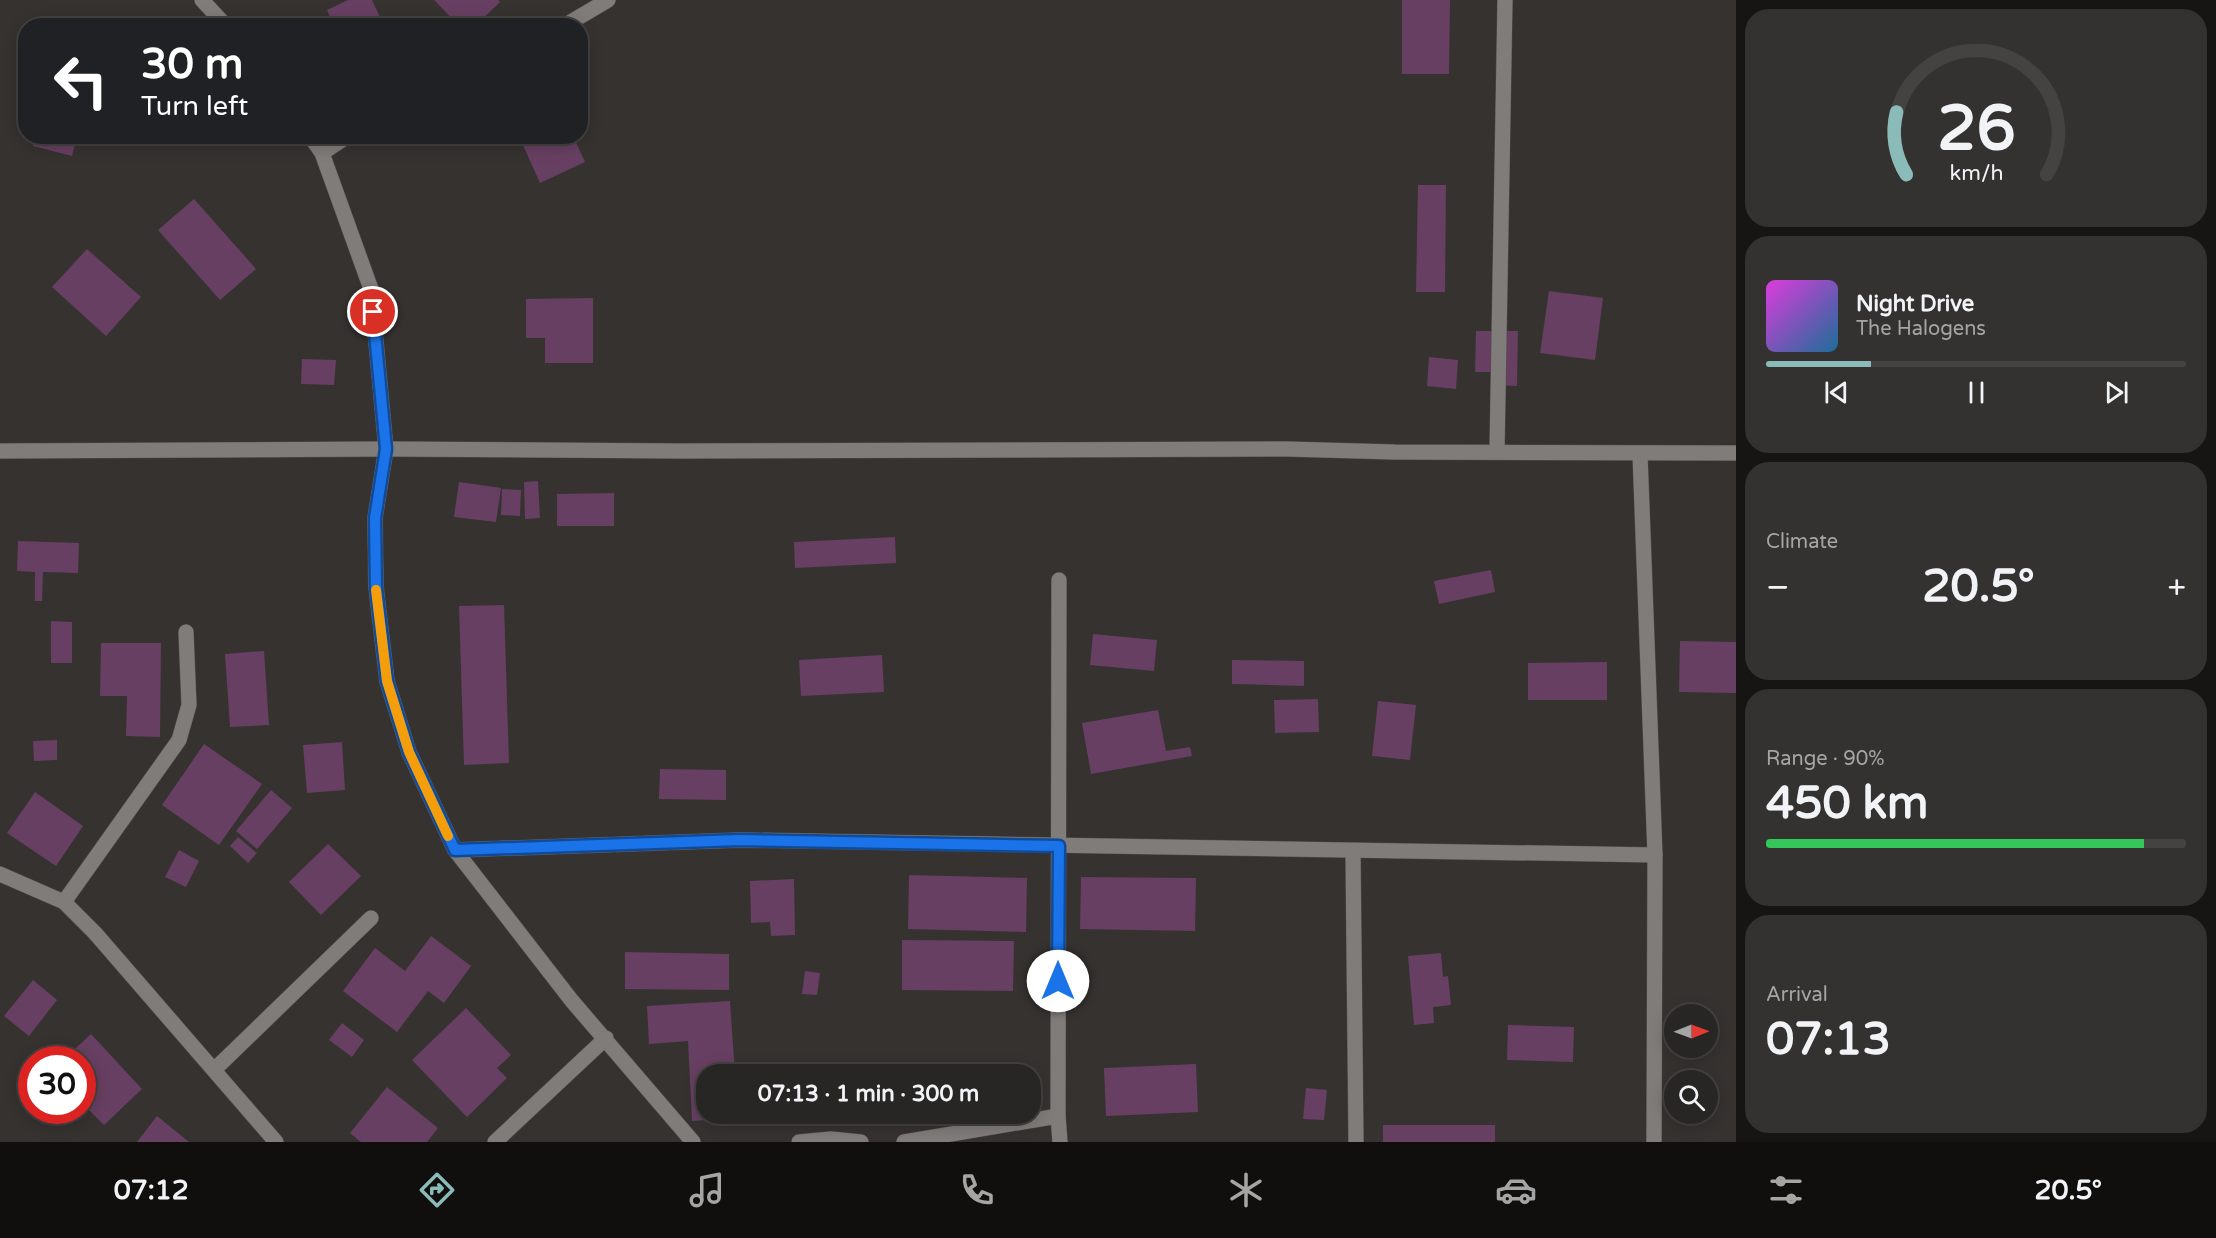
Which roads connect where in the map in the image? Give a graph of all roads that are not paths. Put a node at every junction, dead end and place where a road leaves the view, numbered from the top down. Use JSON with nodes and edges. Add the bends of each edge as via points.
{"nodes":[{"id":1,"x":202,"y":0,"type":"edge"},
{"id":2,"x":608,"y":0,"type":"edge"},
{"id":3,"x":1505,"y":0,"type":"edge"},
{"id":4,"x":218,"y":18,"type":"edge"},
{"id":5,"x":578,"y":18,"type":"edge"},
{"id":6,"x":316,"y":144,"type":"edge"},
{"id":7,"x":336,"y":144,"type":"edge"},
{"id":8,"x":322,"y":153,"type":"junction"},
{"id":9,"x":386,"y":449,"type":"junction"},
{"id":10,"x":1497,"y":451,"type":"junction"},
{"id":11,"x":0,"y":452,"type":"edge"},
{"id":12,"x":1736,"y":453,"type":"edge"},
{"id":13,"x":1640,"y":454,"type":"junction"},
{"id":14,"x":1059,"y":580,"type":"dead end"},
{"id":15,"x":186,"y":632,"type":"dead end"},
{"id":16,"x":1059,"y":846,"type":"junction"},
{"id":17,"x":455,"y":850,"type":"junction"},
{"id":18,"x":1353,"y":852,"type":"junction"},
{"id":19,"x":1655,"y":855,"type":"junction"},
{"id":20,"x":0,"y":874,"type":"edge"},
{"id":21,"x":64,"y":902,"type":"junction"},
{"id":22,"x":371,"y":918,"type":"dead end"},
{"id":23,"x":606,"y":1038,"type":"junction"},
{"id":24,"x":214,"y":1070,"type":"junction"},
{"id":25,"x":1058,"y":1116,"type":"junction"},
{"id":26,"x":276,"y":1142,"type":"edge"},
{"id":27,"x":495,"y":1142,"type":"edge"},
{"id":28,"x":693,"y":1142,"type":"edge"},
{"id":29,"x":799,"y":1142,"type":"edge"},
{"id":30,"x":861,"y":1142,"type":"edge"},
{"id":31,"x":904,"y":1142,"type":"edge"},
{"id":32,"x":1060,"y":1142,"type":"edge"},
{"id":33,"x":1356,"y":1142,"type":"edge"},
{"id":34,"x":1654,"y":1142,"type":"edge"}],
"edges":[{"from":1,"to":4,"type":"street"},
{"from":2,"to":5,"type":"street"},
{"from":3,"to":10,"type":"street"},
{"from":6,"to":8,"type":"street"},
{"from":7,"to":8,"type":"street"},
{"from":8,"to":9,"type":"street","via":[[371,289]]},
{"from":9,"to":10,"type":"street"},
{"from":9,"to":11,"type":"street"},
{"from":9,"to":17,"type":"street","via":[[375,518],[376,575],[387,681],[409,752]]},
{"from":10,"to":13,"type":"street"},
{"from":12,"to":13,"type":"street"},
{"from":13,"to":19,"type":"street"},
{"from":14,"to":16,"type":"street"},
{"from":15,"to":21,"type":"street","via":[[189,705],[179,740]]},
{"from":16,"to":17,"type":"street","via":[[740,840]]},
{"from":16,"to":18,"type":"street"},
{"from":16,"to":25,"type":"street"},
{"from":17,"to":23,"type":"street","via":[[566,993]]},
{"from":18,"to":19,"type":"street"},
{"from":18,"to":33,"type":"street"},
{"from":19,"to":34,"type":"street"},
{"from":20,"to":21,"type":"street"},
{"from":21,"to":24,"type":"street"},
{"from":22,"to":24,"type":"street"},
{"from":23,"to":27,"type":"street"},
{"from":23,"to":28,"type":"street"},
{"from":24,"to":26,"type":"street"},
{"from":25,"to":31,"type":"street"},
{"from":25,"to":32,"type":"street"},
{"from":29,"to":30,"type":"street"}]}
